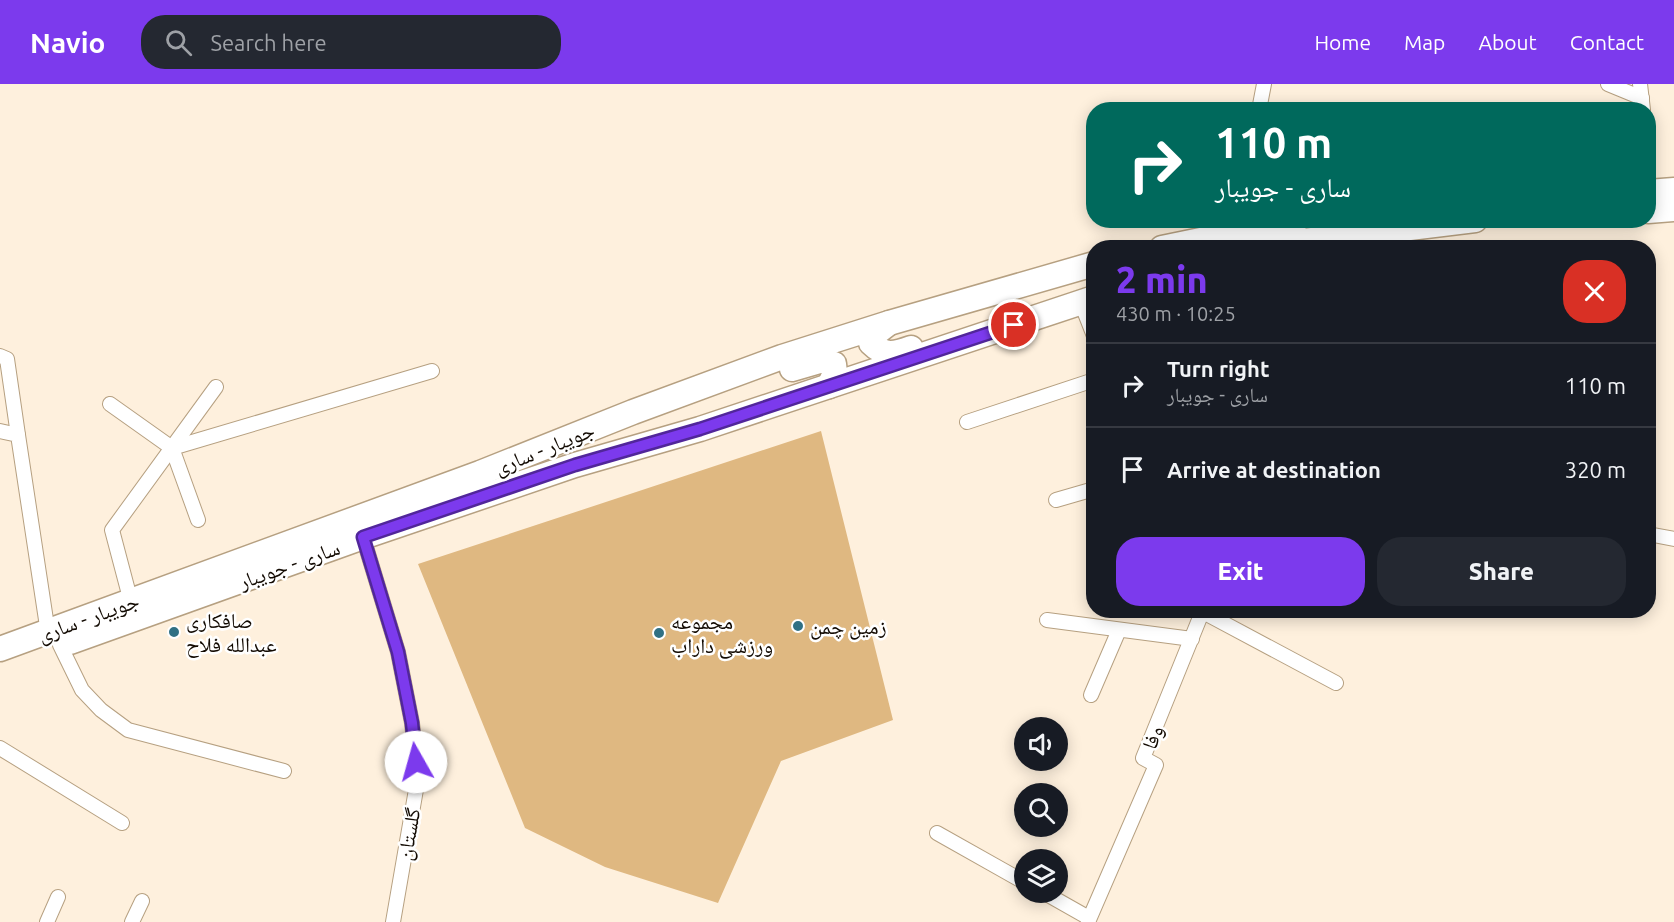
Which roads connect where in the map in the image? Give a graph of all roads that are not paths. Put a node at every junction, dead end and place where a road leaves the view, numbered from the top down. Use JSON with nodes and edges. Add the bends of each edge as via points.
{"nodes":[{"id":1,"x":1264,"y":84,"type":"edge"},
{"id":2,"x":1608,"y":84,"type":"edge"},
{"id":3,"x":1642,"y":97,"type":"edge"},
{"id":4,"x":1261,"y":102,"type":"edge"},
{"id":5,"x":1674,"y":190,"type":"edge"},
{"id":6,"x":1656,"y":191,"type":"edge"},
{"id":7,"x":1674,"y":209,"type":"edge"},
{"id":8,"x":1656,"y":210,"type":"edge"},
{"id":9,"x":1267,"y":228,"type":"edge"},
{"id":10,"x":1414,"y":228,"type":"edge"},
{"id":11,"x":1252,"y":232,"type":"edge"},
{"id":12,"x":1207,"y":240,"type":"edge"},
{"id":13,"x":1273,"y":240,"type":"edge"},
{"id":14,"x":1324,"y":240,"type":"edge"},
{"id":15,"x":1086,"y":266,"type":"edge"},
{"id":16,"x":1086,"y":302,"type":"edge"},
{"id":17,"x":889,"y":323,"type":"junction"},
{"id":18,"x":997,"y":331,"type":"junction"},
{"id":19,"x":0,"y":356,"type":"edge"},
{"id":20,"x":432,"y":371,"type":"dead end"},
{"id":21,"x":1086,"y":383,"type":"edge"},
{"id":22,"x":829,"y":386,"type":"junction"},
{"id":23,"x":216,"y":387,"type":"dead end"},
{"id":24,"x":110,"y":404,"type":"dead end"},
{"id":25,"x":633,"y":412,"type":"junction"},
{"id":26,"x":967,"y":422,"type":"dead end"},
{"id":27,"x":0,"y":431,"type":"edge"},
{"id":28,"x":18,"y":435,"type":"junction"},
{"id":29,"x":172,"y":448,"type":"junction"},
{"id":30,"x":1086,"y":491,"type":"edge"},
{"id":31,"x":1056,"y":500,"type":"dead end"},
{"id":32,"x":198,"y":520,"type":"dead end"},
{"id":33,"x":1656,"y":536,"type":"edge"},
{"id":34,"x":363,"y":537,"type":"junction"},
{"id":35,"x":1674,"y":540,"type":"edge"},
{"id":36,"x":132,"y":602,"type":"junction"},
{"id":37,"x":1200,"y":618,"type":"edge"},
{"id":38,"x":1216,"y":618,"type":"edge"},
{"id":39,"x":1047,"y":620,"type":"dead end"},
{"id":40,"x":1119,"y":630,"type":"junction"},
{"id":41,"x":54,"y":639,"type":"junction"},
{"id":42,"x":1192,"y":639,"type":"junction"},
{"id":43,"x":0,"y":650,"type":"edge"},
{"id":44,"x":0,"y":666,"type":"edge"},
{"id":45,"x":1336,"y":683,"type":"dead end"},
{"id":46,"x":1091,"y":695,"type":"dead end"},
{"id":47,"x":0,"y":748,"type":"edge"},
{"id":48,"x":284,"y":771,"type":"dead end"},
{"id":49,"x":122,"y":823,"type":"dead end"},
{"id":50,"x":937,"y":833,"type":"dead end"},
{"id":51,"x":1014,"y":876,"type":"edge"},
{"id":52,"x":58,"y":897,"type":"dead end"},
{"id":53,"x":142,"y":900,"type":"dead end"},
{"id":54,"x":1061,"y":903,"type":"edge"},
{"id":55,"x":1088,"y":920,"type":"edge"},
{"id":56,"x":47,"y":922,"type":"edge"},
{"id":57,"x":132,"y":922,"type":"edge"},
{"id":58,"x":393,"y":922,"type":"edge"}],
"edges":[{"from":1,"to":4,"type":"street"},
{"from":2,"to":3,"type":"street"},
{"from":5,"to":6,"type":"highway"},
{"from":7,"to":8,"type":"highway"},
{"from":9,"to":11,"type":"highway"},
{"from":10,"to":14,"type":"highway"},
{"from":11,"to":12,"type":"highway"},
{"from":11,"to":13,"type":"highway"},
{"from":15,"to":17,"type":"highway","name":"جویبار - ساری"},
{"from":16,"to":18,"type":"highway","name":"ساری - جویبار"},
{"from":17,"to":18,"type":"highway","via":[[871,343],[880,352],[891,355],[949,334]]},
{"from":17,"to":25,"type":"highway","name":"جویبار - ساری","via":[[806,348]]},
{"from":18,"to":22,"type":"highway","name":"ساری - جویبار"},
{"from":19,"to":28,"type":"street","via":[[7,359]]},
{"from":20,"to":29,"type":"street"},
{"from":21,"to":26,"type":"street"},
{"from":22,"to":25,"type":"highway","via":[[834,364],[824,360],[672,411]]},
{"from":22,"to":34,"type":"highway","name":"ساری - جویبار","via":[[575,465]]},
{"from":23,"to":29,"type":"street"},
{"from":24,"to":29,"type":"street"},
{"from":25,"to":36,"type":"highway","name":"جویبار - ساری"},
{"from":27,"to":28,"type":"street"},
{"from":28,"to":41,"type":"street"},
{"from":29,"to":32,"type":"street"},
{"from":29,"to":36,"type":"street","via":[[112,530]]},
{"from":30,"to":31,"type":"street"},
{"from":33,"to":35,"type":"street"},
{"from":34,"to":41,"type":"highway","name":"ساری - جویبار"},
{"from":34,"to":58,"type":"street","name":"گلستان","via":[[398,652],[418,778]]},
{"from":36,"to":41,"type":"highway","name":"جویبار - ساری"},
{"from":37,"to":42,"type":"street","name":"وفا"},
{"from":38,"to":45,"type":"street"},
{"from":39,"to":40,"type":"street"},
{"from":40,"to":42,"type":"street"},
{"from":40,"to":46,"type":"street"},
{"from":41,"to":43,"type":"highway","name":"جویبار - ساری"},
{"from":41,"to":44,"type":"highway","name":"ساری - جویبار"},
{"from":41,"to":48,"type":"street","via":[[82,690],[128,730]]},
{"from":42,"to":55,"type":"street","name":"وفا","via":[[1143,758],[1156,765]]},
{"from":47,"to":49,"type":"street"},
{"from":50,"to":51,"type":"street"},
{"from":52,"to":56,"type":"street"},
{"from":53,"to":57,"type":"street"},
{"from":54,"to":55,"type":"street"}]}
